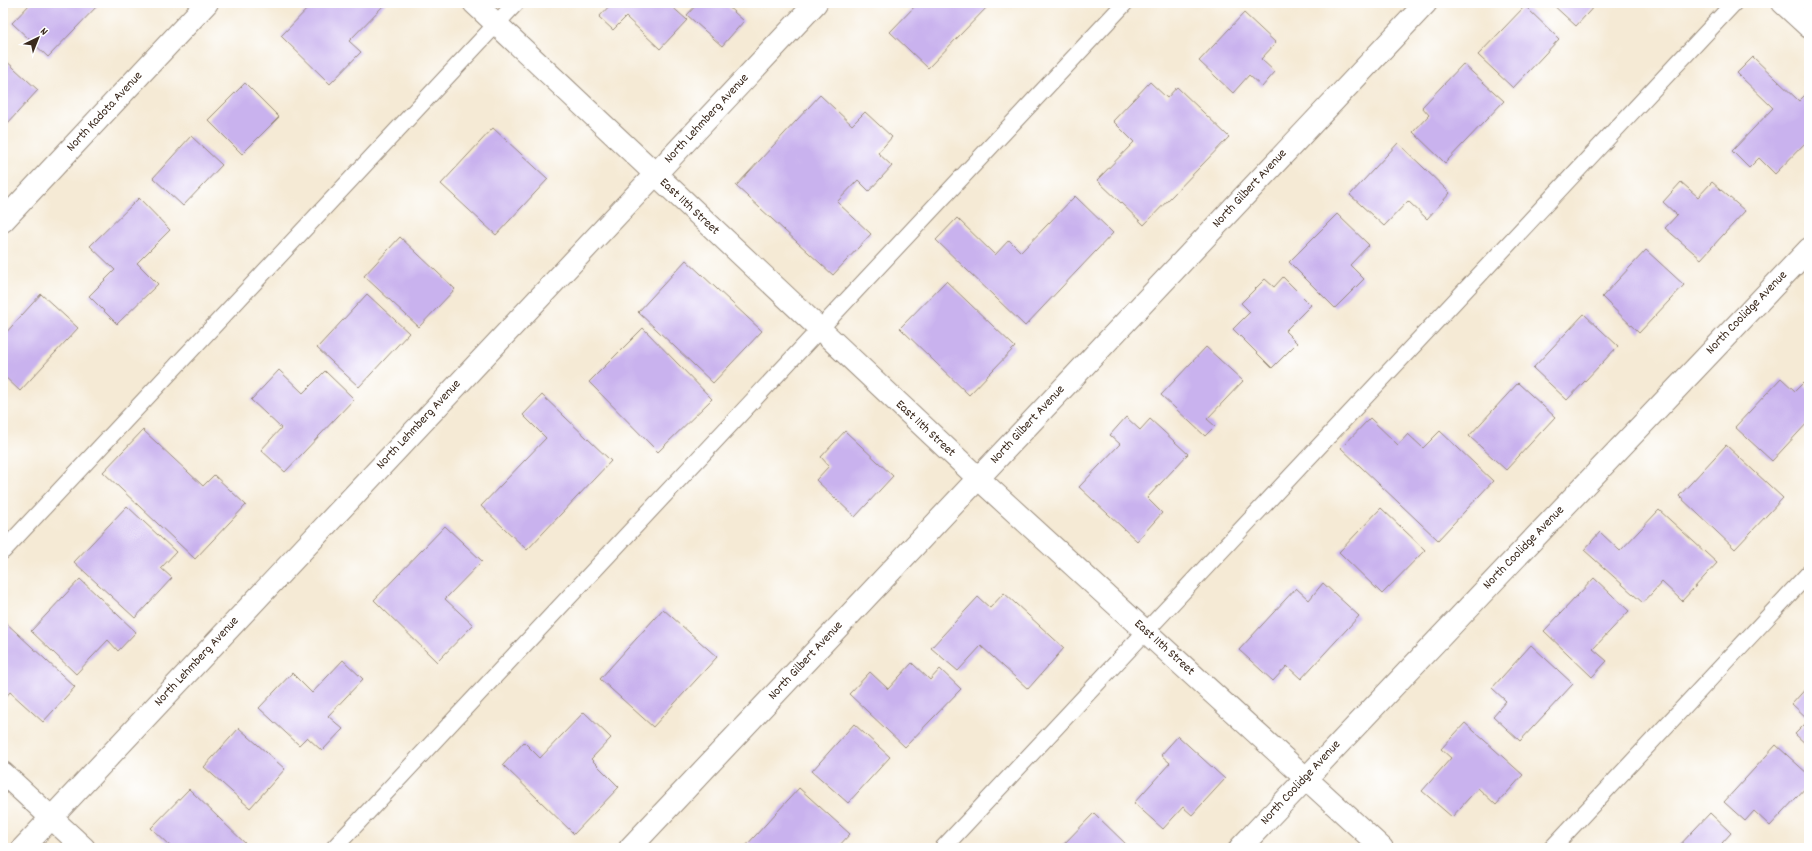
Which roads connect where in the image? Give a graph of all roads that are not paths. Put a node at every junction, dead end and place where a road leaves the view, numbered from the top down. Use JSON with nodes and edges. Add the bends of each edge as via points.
{"nodes":[{"id":1,"x":207,"y":3,"type":"edge"},
{"id":2,"x":474,"y":3,"type":"edge"},
{"id":3,"x":516,"y":3,"type":"edge"},
{"id":4,"x":816,"y":3,"type":"edge"},
{"id":5,"x":1125,"y":3,"type":"edge"},
{"id":6,"x":1426,"y":3,"type":"edge"},
{"id":7,"x":1734,"y":3,"type":"edge"},
{"id":8,"x":1783,"y":3,"type":"edge"},
{"id":9,"x":496,"y":24,"type":"junction"},
{"id":10,"x":1809,"y":27,"type":"edge"},
{"id":11,"x":655,"y":174,"type":"junction"},
{"id":12,"x":3,"y":221,"type":"edge"},
{"id":13,"x":1809,"y":249,"type":"edge"},
{"id":14,"x":819,"y":329,"type":"junction"},
{"id":15,"x":978,"y":478,"type":"junction"},
{"id":16,"x":3,"y":551,"type":"edge"},
{"id":17,"x":1809,"y":573,"type":"edge"},
{"id":18,"x":1146,"y":631,"type":"junction"},
{"id":19,"x":3,"y":773,"type":"edge"},
{"id":20,"x":1306,"y":777,"type":"junction"},
{"id":21,"x":51,"y":817,"type":"junction"},
{"id":22,"x":23,"y":848,"type":"edge"},
{"id":23,"x":84,"y":848,"type":"edge"},
{"id":24,"x":334,"y":848,"type":"edge"},
{"id":25,"x":630,"y":848,"type":"edge"},
{"id":26,"x":943,"y":848,"type":"edge"},
{"id":27,"x":1240,"y":848,"type":"edge"},
{"id":28,"x":1382,"y":848,"type":"edge"},
{"id":29,"x":1552,"y":848,"type":"edge"}],
"edges":[{"from":1,"to":12,"type":"street","name":"North Kadota Avenue"},
{"from":2,"to":9,"type":"street","name":"East 11th Street"},
{"from":3,"to":9,"type":"lane"},
{"from":4,"to":11,"type":"street","name":"North Lehmberg Avenue"},
{"from":5,"to":14,"type":"lane"},
{"from":6,"to":15,"type":"street","name":"North Gilbert Avenue"},
{"from":7,"to":18,"type":"lane"},
{"from":8,"to":10,"type":"street"},
{"from":9,"to":11,"type":"street","name":"East 11th Street"},
{"from":9,"to":16,"type":"lane"},
{"from":11,"to":14,"type":"street","name":"East 11th Street"},
{"from":11,"to":21,"type":"street","name":"North Lehmberg Avenue"},
{"from":13,"to":20,"type":"street","name":"North Coolidge Avenue"},
{"from":14,"to":15,"type":"street","name":"East 11th Street"},
{"from":14,"to":24,"type":"lane"},
{"from":15,"to":18,"type":"street","name":"East 11th Street"},
{"from":15,"to":25,"type":"street","name":"North Gilbert Avenue"},
{"from":17,"to":29,"type":"lane"},
{"from":18,"to":20,"type":"street","name":"East 11th Street"},
{"from":18,"to":26,"type":"lane"},
{"from":19,"to":21,"type":"street"},
{"from":20,"to":27,"type":"street","name":"North Coolidge Avenue"},
{"from":20,"to":28,"type":"street","name":"East 11th Street"},
{"from":21,"to":22,"type":"street","name":"North Lehmberg Avenue"},
{"from":21,"to":23,"type":"street"}]}
